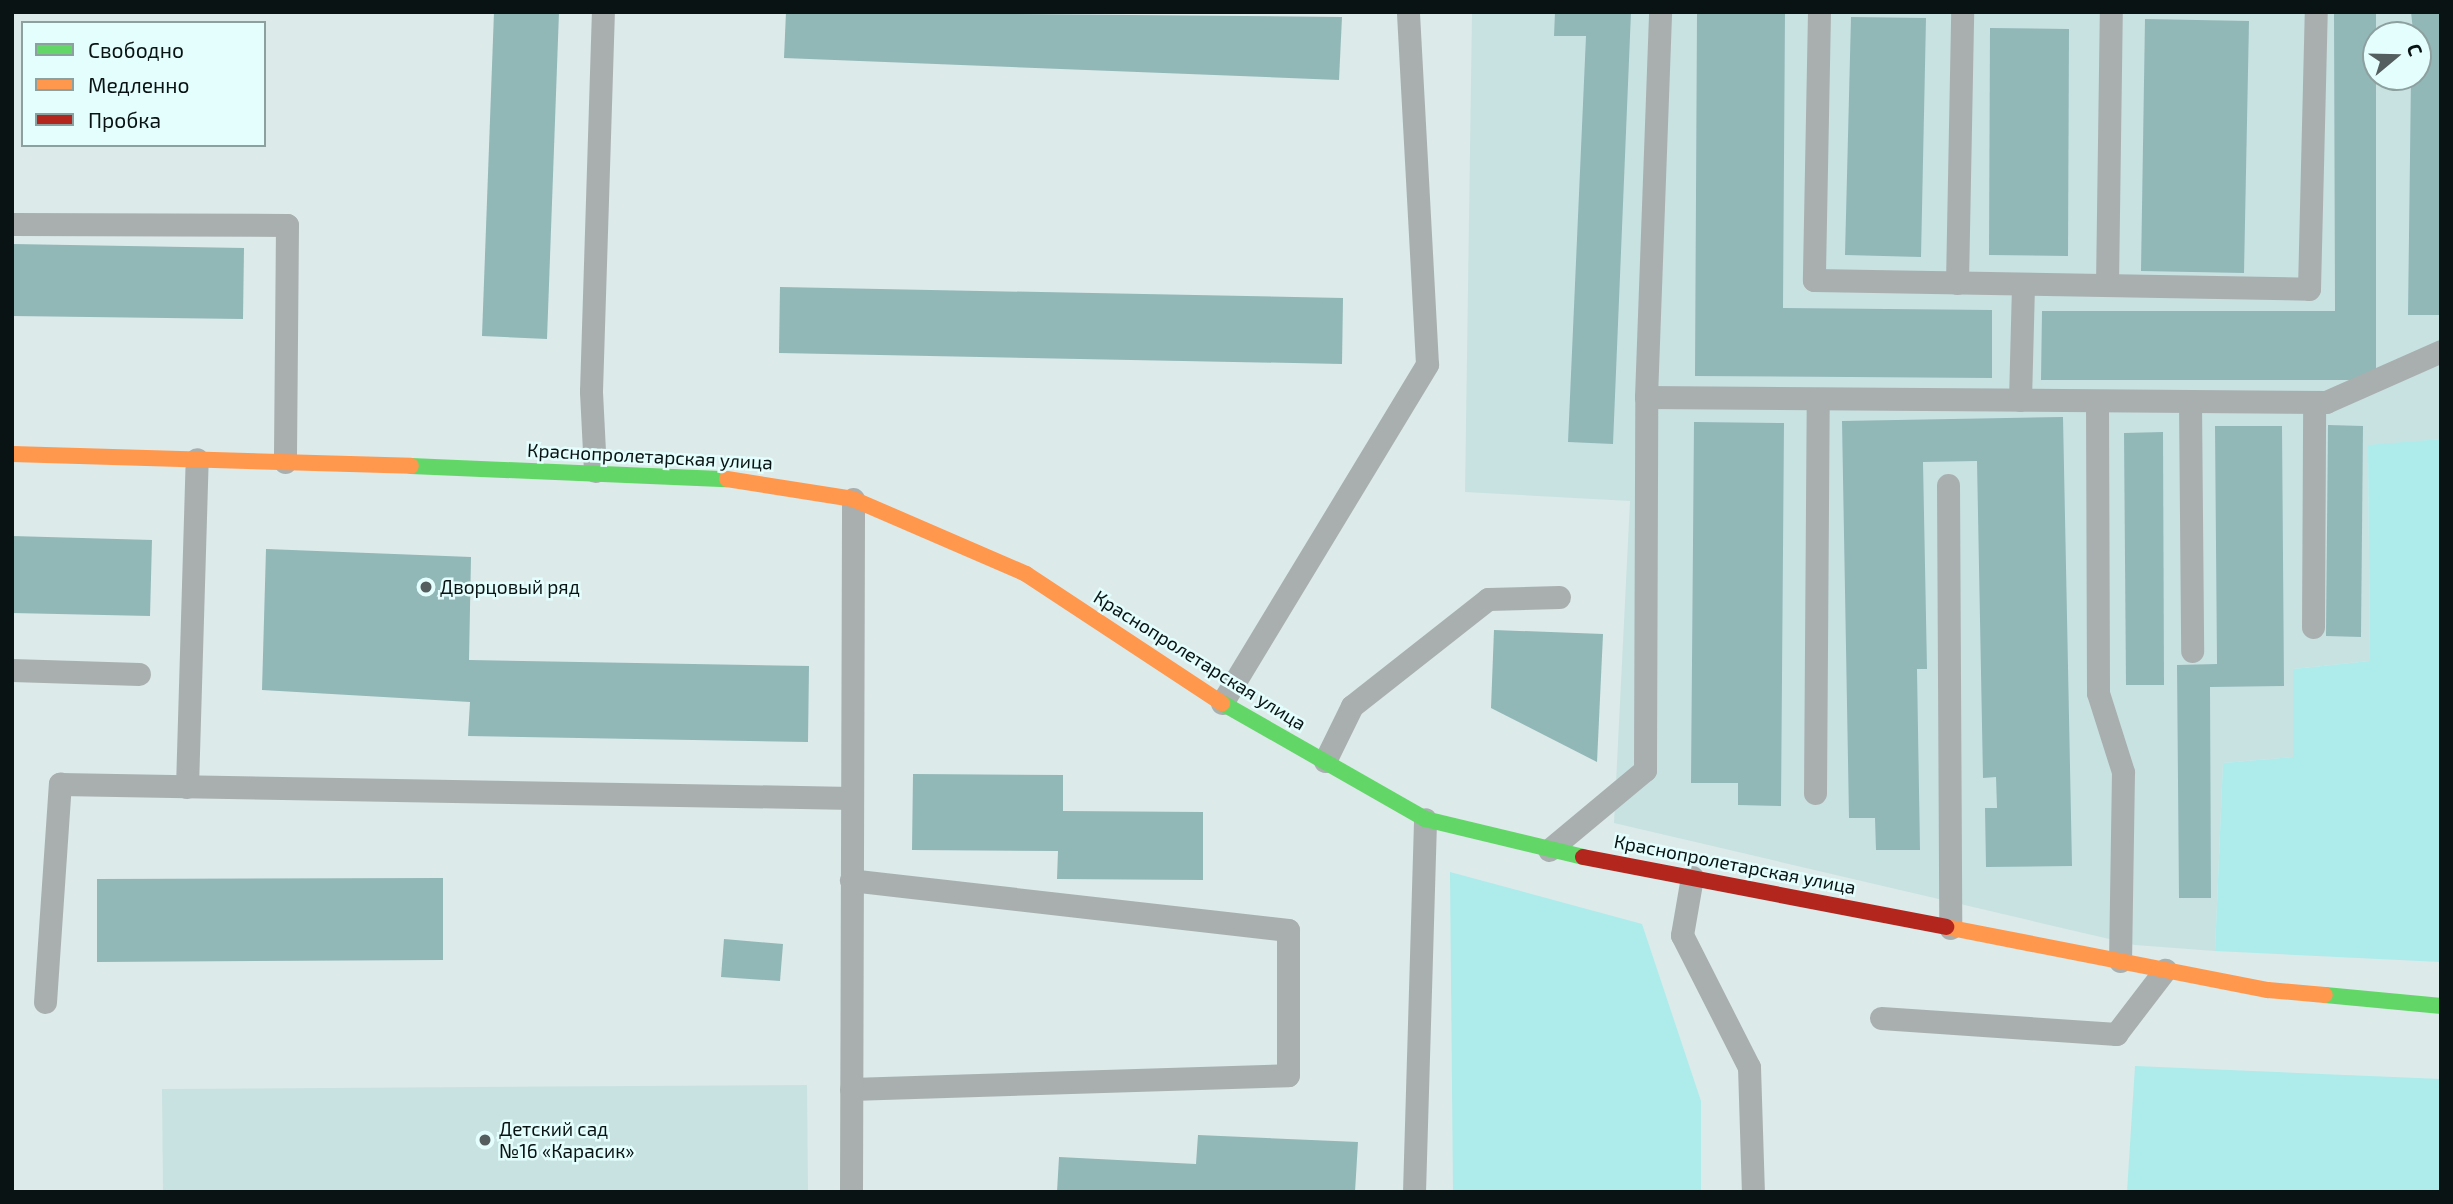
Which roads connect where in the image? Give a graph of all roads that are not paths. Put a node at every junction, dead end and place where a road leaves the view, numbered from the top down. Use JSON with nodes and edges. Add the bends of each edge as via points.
{"nodes":[{"id":1,"x":603,"y":12,"type":"edge"},
{"id":2,"x":1408,"y":12,"type":"edge"},
{"id":3,"x":1660,"y":12,"type":"edge"},
{"id":4,"x":1819,"y":12,"type":"edge"},
{"id":5,"x":1962,"y":12,"type":"edge"},
{"id":6,"x":2112,"y":12,"type":"edge"},
{"id":7,"x":2316,"y":12,"type":"edge"},
{"id":8,"x":12,"y":224,"type":"edge"},
{"id":9,"x":1957,"y":283,"type":"junction"},
{"id":10,"x":2023,"y":284,"type":"junction"},
{"id":11,"x":2107,"y":285,"type":"junction"},
{"id":12,"x":2441,"y":351,"type":"edge"},
{"id":13,"x":1646,"y":397,"type":"junction"},
{"id":14,"x":1818,"y":399,"type":"junction"},
{"id":15,"x":2020,"y":400,"type":"junction"},
{"id":16,"x":2097,"y":401,"type":"junction"},
{"id":17,"x":2190,"y":401,"type":"junction"},
{"id":18,"x":2314,"y":402,"type":"junction"},
{"id":19,"x":12,"y":454,"type":"edge"},
{"id":20,"x":197,"y":459,"type":"junction"},
{"id":21,"x":285,"y":462,"type":"junction"},
{"id":22,"x":595,"y":471,"type":"junction"},
{"id":23,"x":1948,"y":485,"type":"dead end"},
{"id":24,"x":853,"y":499,"type":"junction"},
{"id":25,"x":1559,"y":597,"type":"dead end"},
{"id":26,"x":2313,"y":627,"type":"dead end"},
{"id":27,"x":2192,"y":651,"type":"dead end"},
{"id":28,"x":12,"y":670,"type":"edge"},
{"id":29,"x":139,"y":674,"type":"dead end"},
{"id":30,"x":1222,"y":703,"type":"junction"},
{"id":31,"x":1325,"y":761,"type":"junction"},
{"id":32,"x":187,"y":787,"type":"junction"},
{"id":33,"x":1815,"y":793,"type":"dead end"},
{"id":34,"x":852,"y":798,"type":"junction"},
{"id":35,"x":1425,"y":819,"type":"junction"},
{"id":36,"x":1549,"y":850,"type":"junction"},
{"id":37,"x":1692,"y":877,"type":"junction"},
{"id":38,"x":852,"y":880,"type":"junction"},
{"id":39,"x":1950,"y":928,"type":"junction"},
{"id":40,"x":2120,"y":961,"type":"junction"},
{"id":41,"x":2165,"y":970,"type":"junction"},
{"id":42,"x":45,"y":1002,"type":"dead end"},
{"id":43,"x":2441,"y":1006,"type":"edge"},
{"id":44,"x":1881,"y":1018,"type":"dead end"},
{"id":45,"x":851,"y":1090,"type":"junction"},
{"id":46,"x":851,"y":1192,"type":"edge"},
{"id":47,"x":1414,"y":1192,"type":"edge"},
{"id":48,"x":1753,"y":1192,"type":"edge"}],
"edges":[{"from":1,"to":22,"type":"lane","via":[[592,391]]},
{"from":2,"to":30,"type":"lane","via":[[1427,364]]},
{"from":3,"to":13,"type":"lane"},
{"from":4,"to":9,"type":"lane","via":[[1814,280]]},
{"from":5,"to":9,"type":"lane"},
{"from":6,"to":11,"type":"lane"},
{"from":7,"to":11,"type":"lane","via":[[2309,289]]},
{"from":8,"to":21,"type":"lane","via":[[287,225]]},
{"from":9,"to":10,"type":"lane"},
{"from":10,"to":11,"type":"lane"},
{"from":10,"to":15,"type":"lane"},
{"from":12,"to":18,"type":"lane"},
{"from":13,"to":14,"type":"lane"},
{"from":13,"to":36,"type":"lane","via":[[1645,770]]},
{"from":14,"to":15,"type":"lane"},
{"from":14,"to":33,"type":"lane"},
{"from":15,"to":16,"type":"lane"},
{"from":16,"to":17,"type":"lane"},
{"from":16,"to":40,"type":"lane","via":[[2098,693],[2123,772]]},
{"from":17,"to":18,"type":"lane"},
{"from":17,"to":27,"type":"lane"},
{"from":18,"to":26,"type":"lane"},
{"from":19,"to":20,"type":"street","name":"Краснопролетарская улица"},
{"from":20,"to":21,"type":"street","name":"Краснопролетарская улица"},
{"from":20,"to":32,"type":"lane"},
{"from":21,"to":22,"type":"street","name":"Краснопролетарская улица"},
{"from":22,"to":24,"type":"street","name":"Краснопролетарская улица","via":[[768,482]]},
{"from":23,"to":39,"type":"lane"},
{"from":24,"to":30,"type":"street","name":"Краснопролетарская улица","via":[[1026,574]]},
{"from":24,"to":34,"type":"lane"},
{"from":25,"to":31,"type":"lane","via":[[1488,599],[1352,706]]},
{"from":28,"to":29,"type":"lane"},
{"from":30,"to":31,"type":"street","name":"Краснопролетарская улица"},
{"from":31,"to":35,"type":"street","name":"Краснопролетарская улица"},
{"from":32,"to":34,"type":"lane"},
{"from":32,"to":42,"type":"lane","via":[[60,784]]},
{"from":34,"to":38,"type":"lane"},
{"from":35,"to":36,"type":"street","name":"Краснопролетарская улица"},
{"from":35,"to":47,"type":"lane"},
{"from":36,"to":37,"type":"street","name":"Краснопролетарская улица"},
{"from":37,"to":39,"type":"street","name":"Краснопролетарская улица"},
{"from":37,"to":48,"type":"lane","via":[[1682,935],[1749,1067]]},
{"from":38,"to":45,"type":"lane"},
{"from":38,"to":45,"type":"lane","via":[[1288,930],[1288,943],[1287,1075]]},
{"from":39,"to":40,"type":"street","name":"Краснопролетарская улица"},
{"from":40,"to":41,"type":"street","name":"Краснопролетарская улица"},
{"from":41,"to":43,"type":"street","name":"Краснопролетарская улица","via":[[2268,990]]},
{"from":41,"to":44,"type":"lane","via":[[2116,1034]]},
{"from":45,"to":46,"type":"lane"}]}
